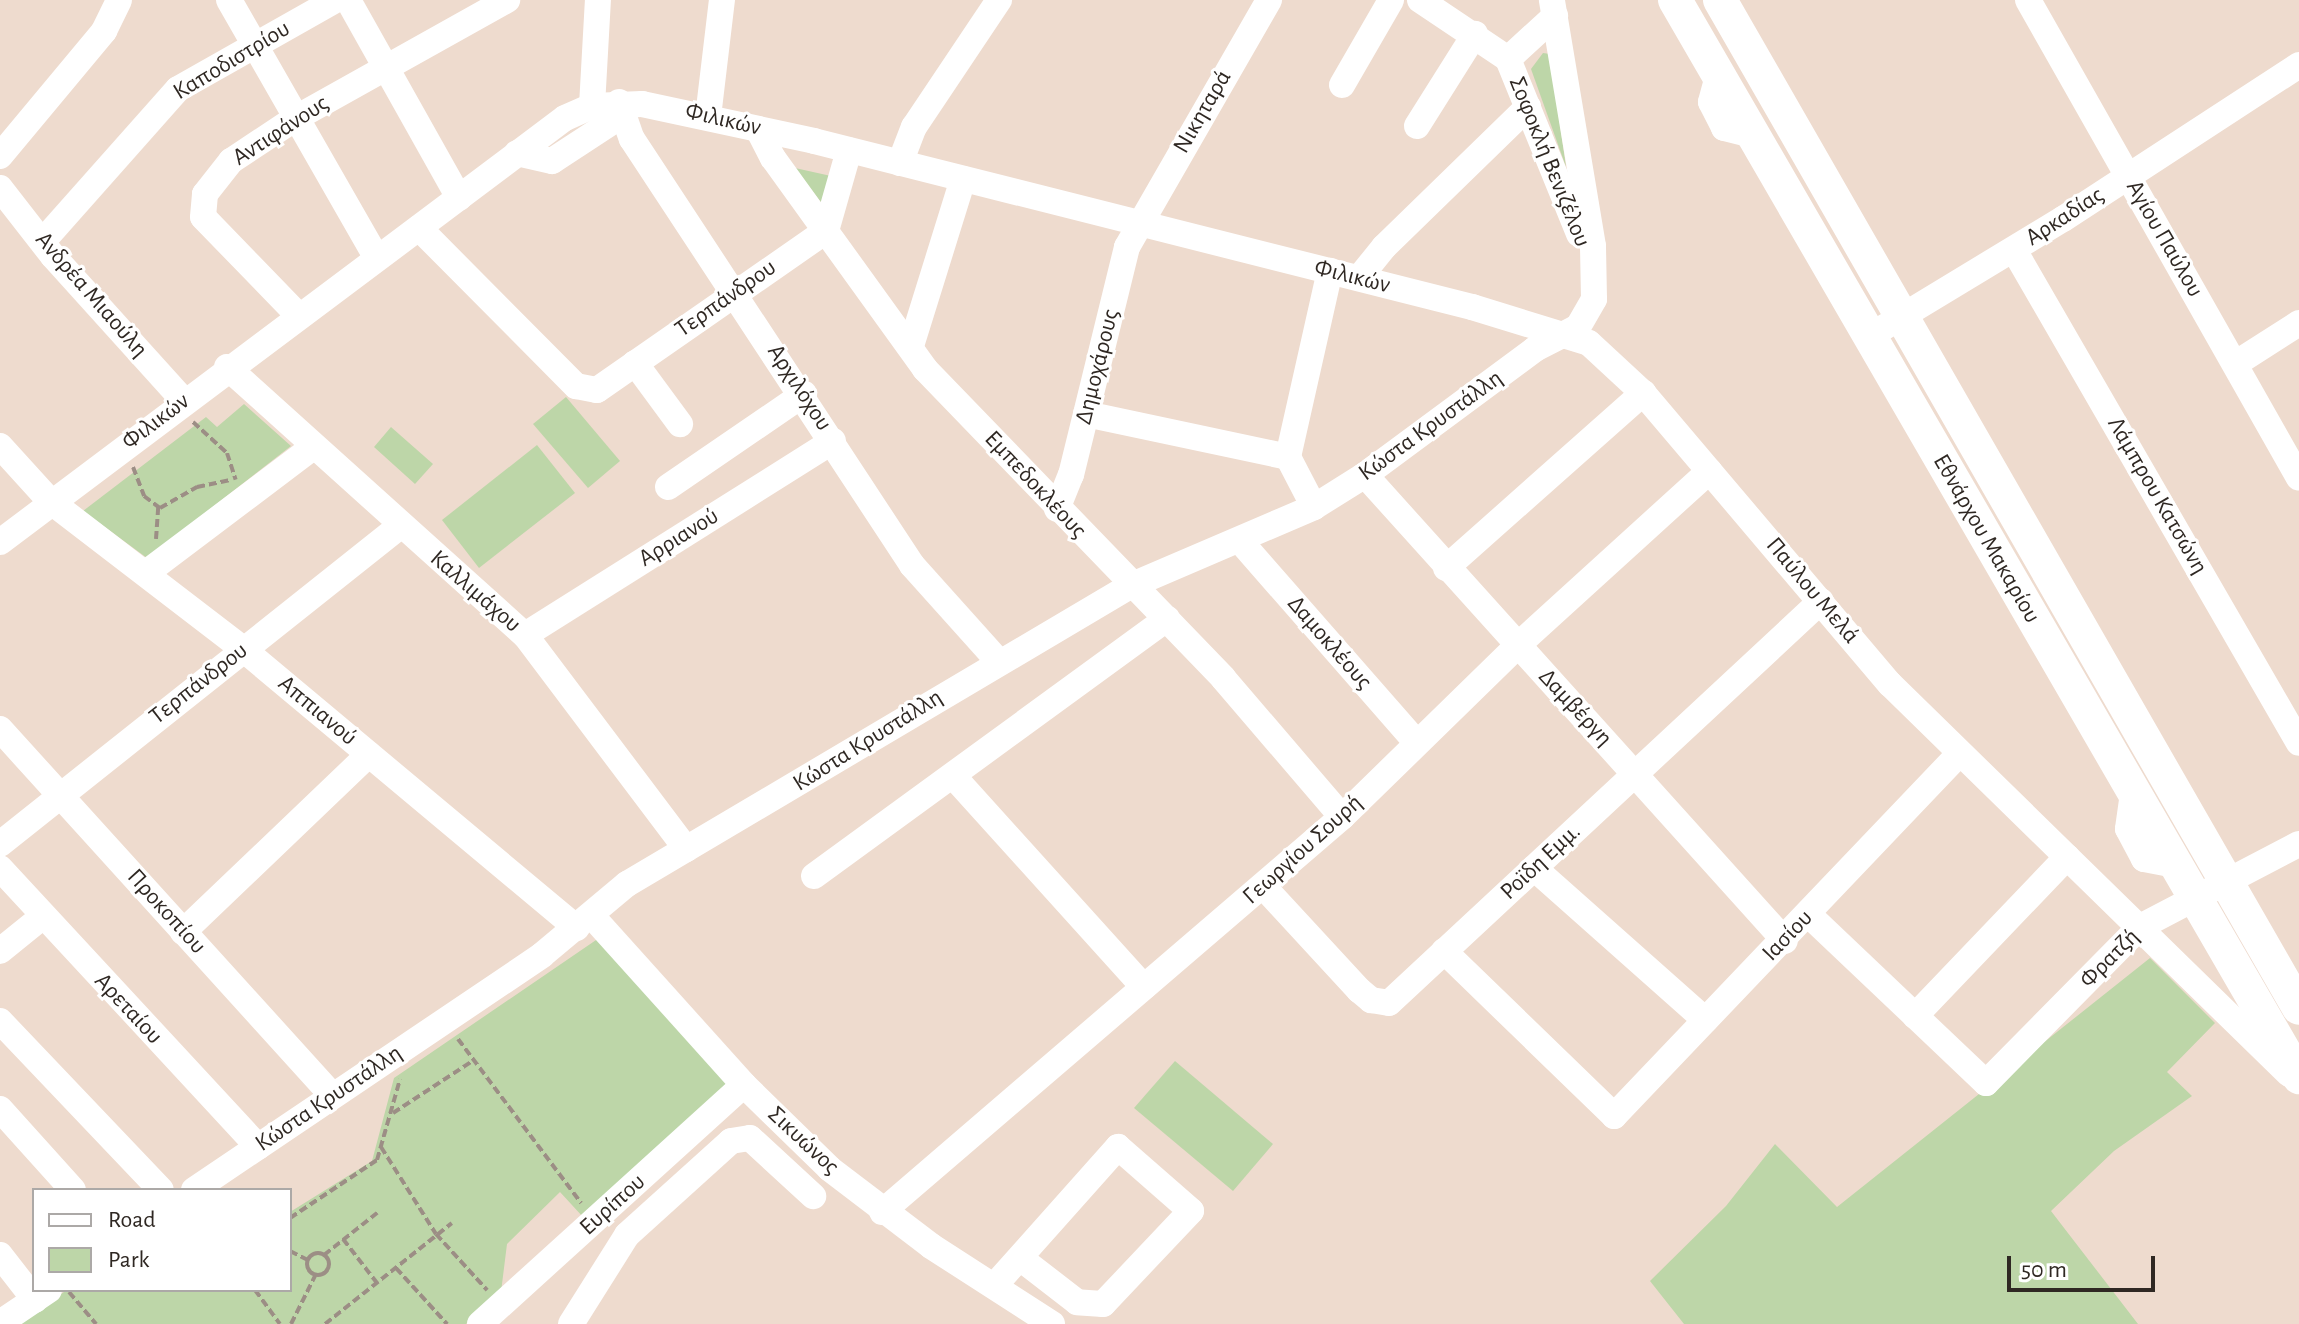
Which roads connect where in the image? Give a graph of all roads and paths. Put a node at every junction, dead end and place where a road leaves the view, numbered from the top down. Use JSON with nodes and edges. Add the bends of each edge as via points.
{"nodes":[{"id":1,"x":119,"y":0,"type":"edge"},
{"id":2,"x":229,"y":0,"type":"edge"},
{"id":3,"x":335,"y":0,"type":"edge"},
{"id":4,"x":348,"y":0,"type":"edge"},
{"id":5,"x":507,"y":0,"type":"edge"},
{"id":6,"x":598,"y":0,"type":"edge"},
{"id":7,"x":722,"y":0,"type":"edge"},
{"id":8,"x":999,"y":0,"type":"edge"},
{"id":9,"x":1269,"y":0,"type":"edge"},
{"id":10,"x":1391,"y":0,"type":"edge"},
{"id":11,"x":1420,"y":0,"type":"edge"},
{"id":12,"x":1675,"y":0,"type":"edge"},
{"id":13,"x":1720,"y":0,"type":"edge"},
{"id":14,"x":2028,"y":0,"type":"edge"},
{"id":15,"x":1554,"y":8,"type":"edge"},
{"id":16,"x":1475,"y":34,"type":"junction"},
{"id":17,"x":254,"y":44,"type":"junction"},
{"id":18,"x":1508,"y":59,"type":"junction"},
{"id":19,"x":2299,"y":65,"type":"edge"},
{"id":20,"x":388,"y":66,"type":"junction"},
{"id":21,"x":1342,"y":85,"type":"dead end"},
{"id":22,"x":592,"y":106,"type":"junction"},
{"id":23,"x":1528,"y":107,"type":"junction"},
{"id":24,"x":620,"y":109,"type":"junction"},
{"id":25,"x":708,"y":117,"type":"junction"},
{"id":26,"x":296,"y":118,"type":"junction"},
{"id":27,"x":1417,"y":126,"type":"dead end"},
{"id":28,"x":758,"y":129,"type":"junction"},
{"id":29,"x":849,"y":150,"type":"junction"},
{"id":30,"x":517,"y":153,"type":"junction"},
{"id":31,"x":0,"y":156,"type":"edge"},
{"id":32,"x":900,"y":163,"type":"junction"},
{"id":33,"x":2128,"y":176,"type":"junction"},
{"id":34,"x":963,"y":179,"type":"junction"},
{"id":35,"x":0,"y":188,"type":"edge"},
{"id":36,"x":459,"y":198,"type":"junction"},
{"id":37,"x":1137,"y":224,"type":"junction"},
{"id":38,"x":419,"y":228,"type":"junction"},
{"id":39,"x":826,"y":231,"type":"junction"},
{"id":40,"x":43,"y":241,"type":"junction"},
{"id":41,"x":2014,"y":250,"type":"junction"},
{"id":42,"x":377,"y":258,"type":"junction"},
{"id":43,"x":1330,"y":271,"type":"junction"},
{"id":44,"x":1594,"y":275,"type":"junction"},
{"id":45,"x":1359,"y":278,"type":"junction"},
{"id":46,"x":736,"y":290,"type":"junction"},
{"id":47,"x":298,"y":315,"type":"junction"},
{"id":48,"x":1901,"y":317,"type":"junction"},
{"id":49,"x":2299,"y":323,"type":"edge"},
{"id":50,"x":1565,"y":334,"type":"junction"},
{"id":51,"x":1868,"y":337,"type":"junction"},
{"id":52,"x":911,"y":346,"type":"junction"},
{"id":53,"x":635,"y":363,"type":"junction"},
{"id":54,"x":2235,"y":364,"type":"junction"},
{"id":55,"x":227,"y":367,"type":"junction"},
{"id":56,"x":1643,"y":393,"type":"junction"},
{"id":57,"x":804,"y":394,"type":"junction"},
{"id":58,"x":179,"y":405,"type":"junction"},
{"id":59,"x":1086,"y":414,"type":"junction"},
{"id":60,"x":680,"y":424,"type":"dead end"},
{"id":61,"x":833,"y":441,"type":"junction"},
{"id":62,"x":127,"y":445,"type":"junction"},
{"id":63,"x":0,"y":446,"type":"edge"},
{"id":64,"x":313,"y":447,"type":"junction"},
{"id":65,"x":1288,"y":457,"type":"junction"},
{"id":66,"x":1709,"y":471,"type":"junction"},
{"id":67,"x":1365,"y":475,"type":"junction"},
{"id":68,"x":2299,"y":478,"type":"edge"},
{"id":69,"x":668,"y":487,"type":"dead end"},
{"id":70,"x":238,"y":490,"type":"junction"},
{"id":71,"x":50,"y":501,"type":"junction"},
{"id":72,"x":158,"y":507,"type":"junction"},
{"id":73,"x":1314,"y":507,"type":"junction"},
{"id":74,"x":1057,"y":509,"type":"junction"},
{"id":75,"x":400,"y":526,"type":"junction"},
{"id":76,"x":0,"y":542,"type":"edge"},
{"id":77,"x":1241,"y":542,"type":"junction"},
{"id":78,"x":153,"y":567,"type":"junction"},
{"id":79,"x":1446,"y":568,"type":"junction"},
{"id":80,"x":1130,"y":586,"type":"junction"},
{"id":81,"x":1821,"y":601,"type":"junction"},
{"id":82,"x":1167,"y":619,"type":"junction"},
{"id":83,"x":525,"y":635,"type":"junction"},
{"id":84,"x":1517,"y":646,"type":"junction"},
{"id":85,"x":243,"y":649,"type":"junction"},
{"id":86,"x":998,"y":661,"type":"junction"},
{"id":87,"x":0,"y":729,"type":"edge"},
{"id":88,"x":1417,"y":743,"type":"junction"},
{"id":89,"x":2299,"y":743,"type":"edge"},
{"id":90,"x":1960,"y":753,"type":"junction"},
{"id":91,"x":369,"y":754,"type":"junction"},
{"id":92,"x":1636,"y":774,"type":"junction"},
{"id":93,"x":954,"y":777,"type":"junction"},
{"id":94,"x":59,"y":792,"type":"junction"},
{"id":95,"x":1342,"y":817,"type":"junction"},
{"id":96,"x":0,"y":844,"type":"edge"},
{"id":97,"x":2299,"y":844,"type":"edge"},
{"id":98,"x":686,"y":849,"type":"junction"},
{"id":99,"x":2067,"y":857,"type":"junction"},
{"id":100,"x":0,"y":868,"type":"edge"},
{"id":101,"x":1534,"y":868,"type":"junction"},
{"id":102,"x":814,"y":876,"type":"dead end"},
{"id":103,"x":2227,"y":883,"type":"junction"},
{"id":104,"x":1263,"y":886,"type":"junction"},
{"id":105,"x":2195,"y":899,"type":"junction"},
{"id":106,"x":1809,"y":915,"type":"junction"},
{"id":107,"x":42,"y":917,"type":"junction"},
{"id":108,"x":584,"y":921,"type":"junction"},
{"id":109,"x":2140,"y":927,"type":"junction"},
{"id":110,"x":183,"y":932,"type":"junction"},
{"id":111,"x":1785,"y":941,"type":"junction"},
{"id":112,"x":0,"y":951,"type":"edge"},
{"id":113,"x":1444,"y":951,"type":"junction"},
{"id":114,"x":1144,"y":987,"type":"junction"},
{"id":115,"x":2299,"y":1008,"type":"edge"},
{"id":116,"x":1915,"y":1016,"type":"junction"},
{"id":117,"x":1705,"y":1020,"type":"junction"},
{"id":118,"x":0,"y":1021,"type":"edge"},
{"id":119,"x":470,"y":1031,"type":"dead end"},
{"id":120,"x":458,"y":1039,"type":"junction"},
{"id":121,"x":447,"y":1047,"type":"dead end"},
{"id":122,"x":474,"y":1060,"type":"junction"},
{"id":123,"x":412,"y":1070,"type":"dead end"},
{"id":124,"x":2299,"y":1077,"type":"edge"},
{"id":125,"x":2299,"y":1083,"type":"edge"},
{"id":126,"x":744,"y":1085,"type":"junction"},
{"id":127,"x":332,"y":1095,"type":"junction"},
{"id":128,"x":0,"y":1109,"type":"edge"},
{"id":129,"x":391,"y":1114,"type":"junction"},
{"id":130,"x":741,"y":1136,"type":"junction"},
{"id":131,"x":380,"y":1146,"type":"junction"},
{"id":132,"x":258,"y":1147,"type":"junction"},
{"id":133,"x":71,"y":1188,"type":"edge"},
{"id":134,"x":159,"y":1188,"type":"edge"},
{"id":135,"x":197,"y":1188,"type":"edge"},
{"id":136,"x":813,"y":1196,"type":"dead end"},
{"id":137,"x":882,"y":1212,"type":"junction"},
{"id":138,"x":377,"y":1213,"type":"dead end"},
{"id":139,"x":292,"y":1217,"type":"edge"},
{"id":140,"x":595,"y":1221,"type":"junction"},
{"id":141,"x":452,"y":1223,"type":"dead end"},
{"id":142,"x":436,"y":1234,"type":"junction"},
{"id":143,"x":343,"y":1239,"type":"junction"},
{"id":144,"x":292,"y":1252,"type":"edge"},
{"id":145,"x":0,"y":1255,"type":"edge"},
{"id":146,"x":324,"y":1255,"type":"junction"},
{"id":147,"x":1020,"y":1258,"type":"junction"},
{"id":148,"x":308,"y":1260,"type":"junction"},
{"id":149,"x":396,"y":1268,"type":"junction"},
{"id":150,"x":315,"y":1276,"type":"junction"},
{"id":151,"x":377,"y":1283,"type":"junction"},
{"id":152,"x":32,"y":1285,"type":"edge"},
{"id":153,"x":995,"y":1285,"type":"junction"},
{"id":154,"x":70,"y":1292,"type":"edge"},
{"id":155,"x":256,"y":1292,"type":"edge"},
{"id":156,"x":42,"y":1295,"type":"edge"},
{"id":157,"x":478,"y":1313,"type":"edge"},
{"id":158,"x":0,"y":1323,"type":"edge"},
{"id":159,"x":96,"y":1324,"type":"edge"},
{"id":160,"x":280,"y":1324,"type":"edge"},
{"id":161,"x":291,"y":1324,"type":"edge"},
{"id":162,"x":325,"y":1324,"type":"edge"},
{"id":163,"x":447,"y":1324,"type":"edge"},
{"id":164,"x":571,"y":1324,"type":"edge"},
{"id":165,"x":1028,"y":1324,"type":"edge"},
{"id":166,"x":1052,"y":1324,"type":"edge"}],
"edges":[{"from":1,"to":31,"type":"street","via":[[104,31]]},
{"from":2,"to":17,"type":"street"},
{"from":3,"to":17,"type":"street","name":"Καποδιστρίου"},
{"from":4,"to":20,"type":"street"},
{"from":5,"to":20,"type":"street","name":"Αντιφάνους"},
{"from":6,"to":22,"type":"street"},
{"from":7,"to":25,"type":"street"},
{"from":8,"to":32,"type":"street","via":[[914,127]]},
{"from":9,"to":37,"type":"street","name":"Νικηταρά"},
{"from":10,"to":21,"type":"street"},
{"from":11,"to":16,"type":"street","name":"Σοφοκλή Βενιζέλου"},
{"from":12,"to":51,"type":"main road","name":"Εθνάρχου Μακαρίου"},
{"from":13,"to":48,"type":"main road","name":"Εθνάρχου Μακαρίου"},
{"from":14,"to":33,"type":"street","name":"Αγίου Παύλου"},
{"from":15,"to":18,"type":"street"},
{"from":15,"to":44,"type":"street"},
{"from":16,"to":18,"type":"street","name":"Σοφοκλή Βενιζέλου"},
{"from":16,"to":27,"type":"street"},
{"from":17,"to":26,"type":"street"},
{"from":17,"to":40,"type":"street","name":"Καποδιστρίου","via":[[178,89]]},
{"from":18,"to":23,"type":"street","name":"Σοφοκλή Βενιζέλου"},
{"from":19,"to":33,"type":"street","name":"Αρκαδίας"},
{"from":20,"to":26,"type":"street","name":"Αντιφάνους"},
{"from":20,"to":36,"type":"street"},
{"from":22,"to":24,"type":"street","name":"Φιλικών"},
{"from":22,"to":30,"type":"street","name":"Φιλικών","via":[[565,118]]},
{"from":23,"to":44,"type":"street","name":"Σοφοκλή Βενιζέλου"},
{"from":23,"to":45,"type":"street","via":[[1384,247]]},
{"from":24,"to":25,"type":"street","name":"Φιλικών"},
{"from":24,"to":30,"type":"street","via":[[552,161]]},
{"from":24,"to":46,"type":"street","name":"Αρχιλόχου"},
{"from":25,"to":28,"type":"street","name":"Φιλικών"},
{"from":26,"to":42,"type":"street"},
{"from":26,"to":47,"type":"street","name":"Αντιφάνους","via":[[231,161],[202,206],[203,217]]},
{"from":28,"to":29,"type":"street","name":"Φιλικών"},
{"from":28,"to":39,"type":"street","name":"Εμπεδοκλέους"},
{"from":29,"to":32,"type":"street","name":"Φιλικών"},
{"from":29,"to":39,"type":"street"},
{"from":30,"to":36,"type":"street","name":"Φιλικών"},
{"from":32,"to":34,"type":"street","name":"Φιλικών"},
{"from":33,"to":41,"type":"street","name":"Αρκαδίας"},
{"from":33,"to":54,"type":"street","name":"Αγίου Παύλου"},
{"from":34,"to":37,"type":"street","name":"Φιλικών"},
{"from":34,"to":52,"type":"street"},
{"from":35,"to":40,"type":"street","name":"Ανδρέα Μιαούλη"},
{"from":36,"to":38,"type":"street","name":"Φιλικών"},
{"from":37,"to":43,"type":"street","name":"Φιλικών"},
{"from":37,"to":59,"type":"street","name":"Δημοχάρους"},
{"from":38,"to":42,"type":"street","name":"Φιλικών"},
{"from":38,"to":53,"type":"street","name":"Τερπάνδρου","via":[[585,391],[597,390]]},
{"from":39,"to":46,"type":"street","name":"Τερπάνδρου"},
{"from":39,"to":52,"type":"street","name":"Εμπεδοκλέους"},
{"from":40,"to":58,"type":"street","name":"Ανδρέα Μιαούλη"},
{"from":41,"to":48,"type":"street","name":"Αρκαδίας"},
{"from":41,"to":89,"type":"street","name":"Λάμπρου Κατσώνη"},
{"from":42,"to":47,"type":"street","name":"Φιλικών"},
{"from":43,"to":45,"type":"street","name":"Φιλικών"},
{"from":43,"to":65,"type":"street"},
{"from":44,"to":50,"type":"street","via":[[1588,316]]},
{"from":45,"to":50,"type":"street","name":"Φιλικών"},
{"from":46,"to":53,"type":"street","name":"Τερπάνδρου"},
{"from":46,"to":57,"type":"street","name":"Αρχιλόχου"},
{"from":47,"to":55,"type":"street","name":"Φιλικών"},
{"from":48,"to":51,"type":"street","name":"Αρκαδίας"},
{"from":48,"to":103,"type":"main road","name":"Εθνάρχου Μακαρίου"},
{"from":49,"to":54,"type":"street"},
{"from":50,"to":56,"type":"street","name":"Παύλου Μελά","via":[[1607,356]]},
{"from":50,"to":67,"type":"street","name":"Κώστα Κρυστάλλη","via":[[1535,349]]},
{"from":51,"to":105,"type":"main road","name":"Εθνάρχου Μακαρίου"},
{"from":52,"to":74,"type":"street","name":"Εμπεδοκλέους","via":[[925,369]]},
{"from":53,"to":60,"type":"street"},
{"from":54,"to":68,"type":"street","name":"Αγίου Παύλου"},
{"from":55,"to":58,"type":"street","name":"Φιλικών"},
{"from":55,"to":64,"type":"street","name":"Καλλιμάχου"},
{"from":56,"to":66,"type":"street","name":"Παύλου Μελά"},
{"from":56,"to":79,"type":"street"},
{"from":57,"to":61,"type":"street","name":"Αρχιλόχου"},
{"from":57,"to":69,"type":"street"},
{"from":58,"to":62,"type":"street","name":"Φιλικών"},
{"from":58,"to":70,"type":"path","via":[[216,440]]},
{"from":59,"to":65,"type":"street"},
{"from":59,"to":74,"type":"street","name":"Δημοχάρους"},
{"from":61,"to":83,"type":"street","name":"Αρριανού"},
{"from":61,"to":86,"type":"street","name":"Αρχιλόχου","via":[[912,565]]},
{"from":62,"to":71,"type":"street","name":"Φιλικών"},
{"from":62,"to":72,"type":"path","via":[[138,486]]},
{"from":63,"to":71,"type":"street","name":"Αππιανού"},
{"from":64,"to":70,"type":"street"},
{"from":64,"to":75,"type":"street","name":"Καλλιμάχου"},
{"from":65,"to":73,"type":"street"},
{"from":66,"to":81,"type":"street","name":"Παύλου Μελά"},
{"from":66,"to":84,"type":"street","name":"Γεωργίου Σουρή"},
{"from":67,"to":73,"type":"street","name":"Κώστα Κρυστάλλη"},
{"from":67,"to":79,"type":"street","name":"Δαμβέργη"},
{"from":70,"to":72,"type":"path","via":[[197,487]]},
{"from":70,"to":78,"type":"street"},
{"from":71,"to":76,"type":"street","name":"Φιλικών"},
{"from":71,"to":78,"type":"street","name":"Αππιανού"},
{"from":72,"to":78,"type":"path"},
{"from":73,"to":77,"type":"street","name":"Κώστα Κρυστάλλη"},
{"from":74,"to":80,"type":"street","name":"Εμπεδοκλέους"},
{"from":75,"to":83,"type":"street","name":"Καλλιμάχου"},
{"from":75,"to":85,"type":"street","name":"Τερπάνδρου"},
{"from":77,"to":80,"type":"street","name":"Κώστα Κρυστάλλη"},
{"from":77,"to":88,"type":"street","name":"Δαμοκλέους"},
{"from":78,"to":85,"type":"street","name":"Αππιανού"},
{"from":79,"to":84,"type":"street","name":"Δαμβέργη"},
{"from":80,"to":82,"type":"street","name":"Εμπεδοκλέους"},
{"from":80,"to":86,"type":"street","name":"Κώστα Κρυστάλλη"},
{"from":81,"to":90,"type":"street","name":"Παύλου Μελά","via":[[1890,684]]},
{"from":81,"to":92,"type":"street","name":"Ροϊδη Εμμ."},
{"from":82,"to":93,"type":"street"},
{"from":82,"to":95,"type":"street","name":"Εμπεδοκλέους"},
{"from":83,"to":98,"type":"street","name":"Καλλιμάχου"},
{"from":84,"to":88,"type":"street","name":"Γεωργίου Σουρή"},
{"from":84,"to":92,"type":"street","name":"Δαμβέργη"},
{"from":85,"to":91,"type":"street","name":"Αππιανού"},
{"from":85,"to":94,"type":"street","name":"Τερπάνδρου"},
{"from":86,"to":98,"type":"street","name":"Κώστα Κρυστάλλη"},
{"from":87,"to":94,"type":"street","name":"Προκοπίου"},
{"from":88,"to":95,"type":"street","name":"Γεωργίου Σουρή"},
{"from":90,"to":99,"type":"street","name":"Παύλου Μελά"},
{"from":90,"to":106,"type":"street","name":"Ιασίου"},
{"from":91,"to":108,"type":"street","name":"Αππιανού"},
{"from":91,"to":110,"type":"street"},
{"from":92,"to":101,"type":"street","name":"Ροϊδη Εμμ."},
{"from":92,"to":111,"type":"street","name":"Δαμβέργη"},
{"from":93,"to":102,"type":"street"},
{"from":93,"to":114,"type":"street"},
{"from":94,"to":96,"type":"street","name":"Τερπάνδρου"},
{"from":94,"to":110,"type":"street","name":"Προκοπίου"},
{"from":95,"to":104,"type":"street","name":"Γεωργίου Σουρή"},
{"from":97,"to":103,"type":"street","name":"Φρατζή"},
{"from":98,"to":108,"type":"street","name":"Κώστα Κρυστάλλη","via":[[627,884]]},
{"from":99,"to":109,"type":"street","name":"Παύλου Μελά"},
{"from":99,"to":116,"type":"street"},
{"from":100,"to":107,"type":"street","name":"Αρεταίου"},
{"from":101,"to":113,"type":"street","name":"Ροϊδη Εμμ."},
{"from":101,"to":117,"type":"street"},
{"from":103,"to":105,"type":"street","name":"Φρατζή"},
{"from":103,"to":115,"type":"main road","name":"Εθνάρχου Μακαρίου"},
{"from":104,"to":113,"type":"street","name":"Ροϊδη Εμμ.","via":[[1371,1000],[1389,1003]]},
{"from":104,"to":114,"type":"street","name":"Γεωργίου Σουρή"},
{"from":105,"to":109,"type":"street","name":"Φρατζή"},
{"from":105,"to":124,"type":"main road","name":"Εθνάρχου Μακαρίου"},
{"from":106,"to":111,"type":"street","name":"Ιασίου"},
{"from":106,"to":116,"type":"street"},
{"from":107,"to":112,"type":"street"},
{"from":107,"to":132,"type":"street","name":"Αρεταίου"},
{"from":108,"to":126,"type":"street","name":"Σικυώνος"},
{"from":108,"to":127,"type":"street","name":"Κώστα Κρυστάλλη"},
{"from":109,"to":116,"type":"street","name":"Φρατζή","via":[[1986,1083]]},
{"from":109,"to":125,"type":"street","name":"Παύλου Μελά"},
{"from":110,"to":127,"type":"street","name":"Προκοπίου"},
{"from":111,"to":117,"type":"street","name":"Ιασίου"},
{"from":113,"to":117,"type":"street","name":"Ιασίου","via":[[1614,1116]]},
{"from":114,"to":137,"type":"street","name":"Γεωργίου Σουρή"},
{"from":118,"to":134,"type":"street"},
{"from":119,"to":120,"type":"path"},
{"from":120,"to":121,"type":"path"},
{"from":120,"to":122,"type":"path"},
{"from":122,"to":129,"type":"path"},
{"from":122,"to":140,"type":"path"},
{"from":123,"to":129,"type":"path","via":[[400,1078]]},
{"from":126,"to":137,"type":"street","name":"Σικυώνος"},
{"from":126,"to":140,"type":"street","name":"Ευρίπου"},
{"from":127,"to":132,"type":"street","name":"Κώστα Κρυστάλλη"},
{"from":128,"to":133,"type":"street"},
{"from":129,"to":131,"type":"path"},
{"from":130,"to":136,"type":"street","via":[[750,1138]]},
{"from":130,"to":164,"type":"street","via":[[627,1235]]},
{"from":130,"to":165,"type":"street","via":[[767,1134],[910,1252]]},
{"from":131,"to":139,"type":"path","via":[[371,1166]]},
{"from":131,"to":142,"type":"path"},
{"from":132,"to":135,"type":"street","name":"Κώστα Κρυστάλλη"},
{"from":137,"to":153,"type":"street","name":"Σικυώνος"},
{"from":138,"to":143,"type":"path"},
{"from":140,"to":157,"type":"street","name":"Ευρίπου"},
{"from":141,"to":142,"type":"path"},
{"from":142,"to":149,"type":"path"},
{"from":142,"to":157,"type":"path","via":[[488,1292]]},
{"from":143,"to":146,"type":"path"},
{"from":143,"to":151,"type":"path"},
{"from":144,"to":148,"type":"path"},
{"from":145,"to":152,"type":"street"},
{"from":146,"to":148,"type":"path","via":[[314,1253]]},
{"from":146,"to":150,"type":"path","via":[[330,1267]]},
{"from":147,"to":147,"type":"street","via":[[1077,1302],[1103,1304],[1191,1211],[1118,1147]]},
{"from":147,"to":153,"type":"street"},
{"from":148,"to":150,"type":"path","via":[[307,1268]]},
{"from":149,"to":151,"type":"path"},
{"from":149,"to":163,"type":"path"},
{"from":150,"to":161,"type":"path"},
{"from":151,"to":162,"type":"path"},
{"from":153,"to":166,"type":"street","name":"Σικυώνος"},
{"from":154,"to":159,"type":"path"},
{"from":155,"to":160,"type":"path"},
{"from":156,"to":158,"type":"street"}]}
